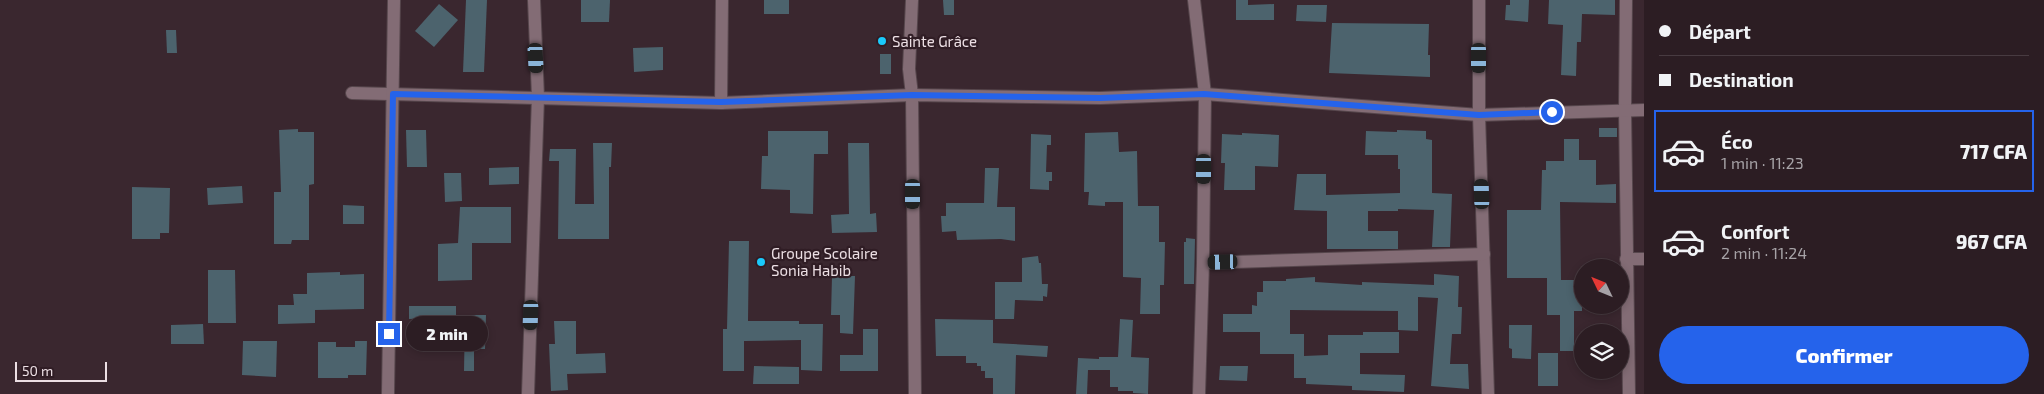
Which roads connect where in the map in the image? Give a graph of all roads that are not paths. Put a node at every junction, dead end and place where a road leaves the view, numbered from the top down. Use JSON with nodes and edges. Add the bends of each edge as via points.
{"nodes":[{"id":1,"x":394,"y":0,"type":"edge"},
{"id":2,"x":534,"y":0,"type":"edge"},
{"id":3,"x":722,"y":0,"type":"edge"},
{"id":4,"x":912,"y":0,"type":"edge"},
{"id":5,"x":1194,"y":0,"type":"edge"},
{"id":6,"x":1479,"y":0,"type":"edge"},
{"id":7,"x":1626,"y":0,"type":"edge"},
{"id":8,"x":352,"y":93,"type":"dead end"},
{"id":9,"x":393,"y":94,"type":"junction"},
{"id":10,"x":1204,"y":94,"type":"junction"},
{"id":11,"x":912,"y":95,"type":"junction"},
{"id":12,"x":538,"y":97,"type":"junction"},
{"id":13,"x":721,"y":102,"type":"junction"},
{"id":14,"x":1625,"y":110,"type":"junction"},
{"id":15,"x":1644,"y":110,"type":"edge"},
{"id":16,"x":1479,"y":115,"type":"junction"},
{"id":17,"x":1484,"y":254,"type":"junction"},
{"id":18,"x":1626,"y":259,"type":"edge"},
{"id":19,"x":1629,"y":259,"type":"edge"},
{"id":20,"x":1644,"y":259,"type":"edge"},
{"id":21,"x":1203,"y":263,"type":"junction"},
{"id":22,"x":1627,"y":314,"type":"edge"},
{"id":23,"x":388,"y":394,"type":"edge"},
{"id":24,"x":528,"y":394,"type":"edge"},
{"id":25,"x":915,"y":394,"type":"edge"},
{"id":26,"x":1199,"y":394,"type":"edge"},
{"id":27,"x":1488,"y":394,"type":"edge"},
{"id":28,"x":1629,"y":394,"type":"edge"}],
"edges":[{"from":1,"to":9,"type":"street"},
{"from":2,"to":12,"type":"street"},
{"from":3,"to":13,"type":"street"},
{"from":4,"to":11,"type":"street","via":[[909,69]]},
{"from":5,"to":10,"type":"street"},
{"from":6,"to":16,"type":"street"},
{"from":7,"to":14,"type":"street"},
{"from":8,"to":9,"type":"street"},
{"from":9,"to":12,"type":"street"},
{"from":9,"to":23,"type":"street"},
{"from":10,"to":11,"type":"street","via":[[1100,98]]},
{"from":10,"to":16,"type":"street"},
{"from":10,"to":21,"type":"street"},
{"from":11,"to":13,"type":"street"},
{"from":11,"to":25,"type":"street"},
{"from":12,"to":13,"type":"street"},
{"from":12,"to":24,"type":"street"},
{"from":14,"to":15,"type":"street"},
{"from":14,"to":16,"type":"street"},
{"from":14,"to":18,"type":"street"},
{"from":16,"to":17,"type":"street"},
{"from":17,"to":21,"type":"street"},
{"from":17,"to":27,"type":"street"},
{"from":19,"to":20,"type":"street"},
{"from":21,"to":26,"type":"street"},
{"from":22,"to":28,"type":"street"}]}
